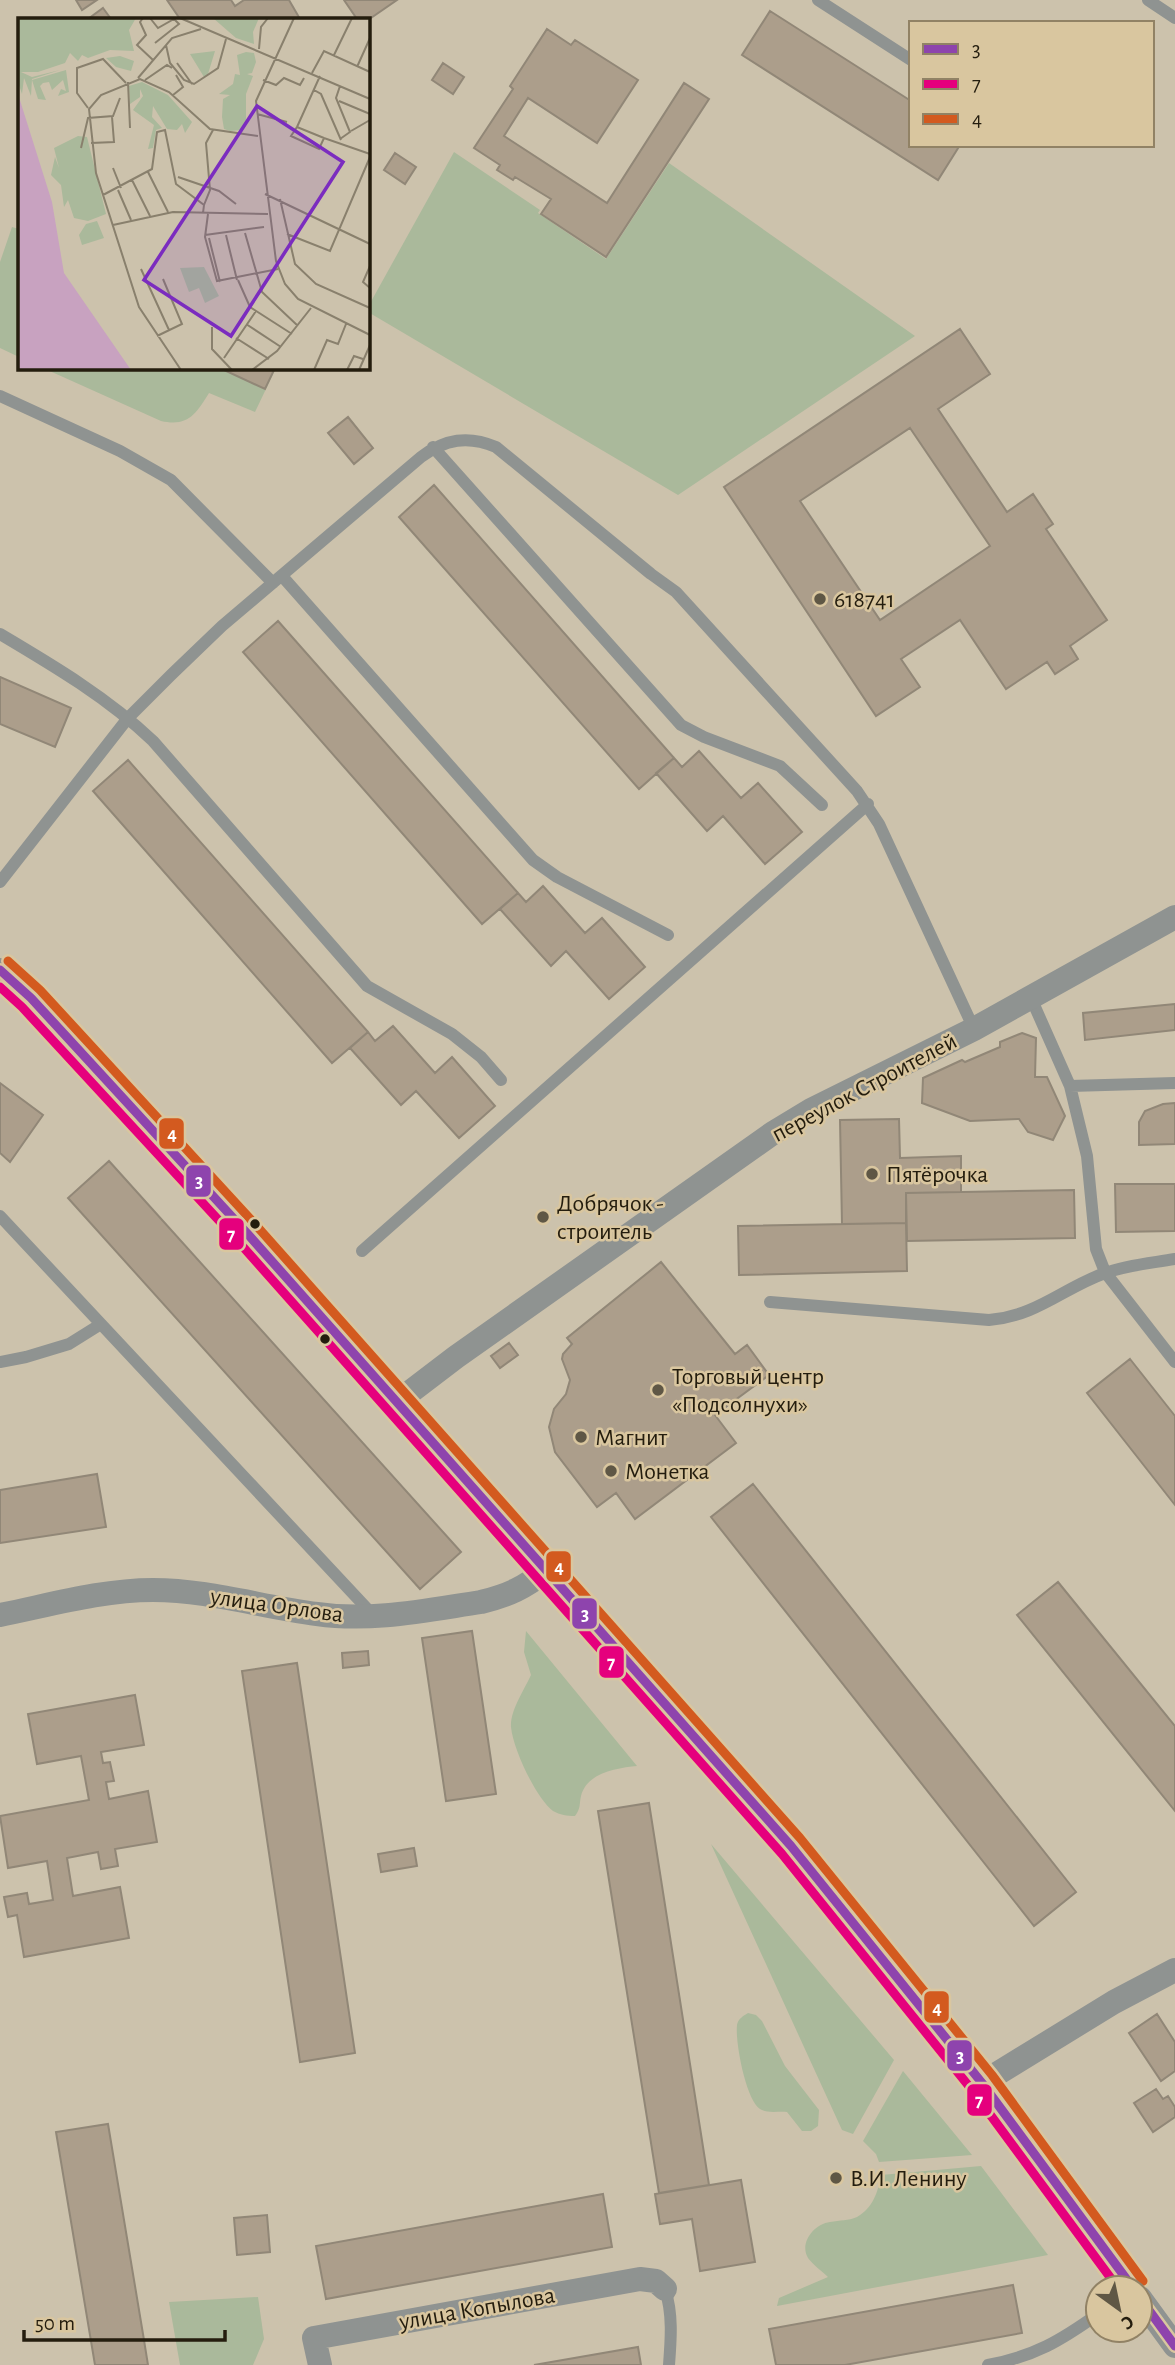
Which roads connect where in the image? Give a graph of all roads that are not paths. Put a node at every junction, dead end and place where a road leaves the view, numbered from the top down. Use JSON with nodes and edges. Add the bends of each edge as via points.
{"nodes":[{"id":1,"x":818,"y":0,"type":"edge"},
{"id":2,"x":1148,"y":0,"type":"edge"},
{"id":3,"x":1175,"y":18,"type":"edge"},
{"id":4,"x":909,"y":60,"type":"edge"},
{"id":5,"x":0,"y":396,"type":"edge"},
{"id":6,"x":433,"y":447,"type":"junction"},
{"id":7,"x":277,"y":580,"type":"junction"},
{"id":8,"x":0,"y":634,"type":"edge"},
{"id":9,"x":128,"y":718,"type":"junction"},
{"id":10,"x":868,"y":804,"type":"junction"},
{"id":11,"x":822,"y":805,"type":"dead end"},
{"id":12,"x":0,"y":882,"type":"edge"},
{"id":13,"x":1175,"y":917,"type":"edge"},
{"id":14,"x":668,"y":935,"type":"dead end"},
{"id":15,"x":0,"y":970,"type":"edge"},
{"id":16,"x":1031,"y":998,"type":"junction"},
{"id":17,"x":974,"y":1029,"type":"junction"},
{"id":18,"x":501,"y":1080,"type":"dead end"},
{"id":19,"x":1175,"y":1083,"type":"edge"},
{"id":20,"x":1070,"y":1086,"type":"junction"},
{"id":21,"x":0,"y":1216,"type":"edge"},
{"id":22,"x":362,"y":1251,"type":"dead end"},
{"id":23,"x":1175,"y":1259,"type":"edge"},
{"id":24,"x":1105,"y":1272,"type":"junction"},
{"id":25,"x":770,"y":1302,"type":"dead end"},
{"id":26,"x":101,"y":1324,"type":"junction"},
{"id":27,"x":0,"y":1362,"type":"edge"},
{"id":28,"x":1175,"y":1362,"type":"edge"},
{"id":29,"x":397,"y":1402,"type":"junction"},
{"id":30,"x":547,"y":1570,"type":"junction"},
{"id":31,"x":0,"y":1615,"type":"edge"},
{"id":32,"x":374,"y":1616,"type":"junction"},
{"id":33,"x":1175,"y":1970,"type":"edge"},
{"id":34,"x":982,"y":2083,"type":"junction"},
{"id":35,"x":1123,"y":2274,"type":"edge"},
{"id":36,"x":664,"y":2289,"type":"joint"},
{"id":37,"x":1154,"y":2317,"type":"edge"},
{"id":38,"x":1084,"y":2323,"type":"edge"},
{"id":39,"x":1175,"y":2346,"type":"edge"},
{"id":40,"x":320,"y":2365,"type":"edge"},
{"id":41,"x":669,"y":2365,"type":"edge"},
{"id":42,"x":988,"y":2365,"type":"edge"}],
"edges":[{"from":1,"to":4,"type":"lane"},
{"from":2,"to":3,"type":"lane"},
{"from":5,"to":7,"type":"lane","via":[[120,451],[170,480]]},
{"from":6,"to":7,"type":"lane"},
{"from":6,"to":10,"type":"lane","via":[[471,439],[496,447],[676,592]]},
{"from":6,"to":11,"type":"lane","via":[[681,724],[780,766]]},
{"from":7,"to":9,"type":"lane","via":[[222,626]]},
{"from":7,"to":14,"type":"lane","via":[[533,860]]},
{"from":8,"to":9,"type":"lane"},
{"from":9,"to":12,"type":"lane"},
{"from":9,"to":18,"type":"lane","via":[[367,986],[452,1034]]},
{"from":10,"to":17,"type":"lane"},
{"from":10,"to":22,"type":"lane"},
{"from":13,"to":16,"type":"street","name":"переулок Строителей"},
{"from":15,"to":29,"type":"street","via":[[31,998]]},
{"from":16,"to":17,"type":"street","name":"переулок Строителей"},
{"from":16,"to":20,"type":"lane"},
{"from":17,"to":29,"type":"street","name":"переулок Строителей","via":[[772,1133]]},
{"from":19,"to":20,"type":"lane"},
{"from":20,"to":24,"type":"lane","via":[[1087,1156],[1096,1249]]},
{"from":21,"to":26,"type":"lane"},
{"from":23,"to":24,"type":"lane"},
{"from":24,"to":25,"type":"lane","via":[[1032,1310],[989,1321]]},
{"from":24,"to":28,"type":"lane"},
{"from":26,"to":27,"type":"lane","via":[[69,1345]]},
{"from":26,"to":32,"type":"lane"},
{"from":29,"to":30,"type":"street"},
{"from":30,"to":32,"type":"street","name":"улица Орлова","via":[[515,1593],[499,1598]]},
{"from":30,"to":34,"type":"street","via":[[791,1846]]},
{"from":31,"to":32,"type":"street","name":"улица Орлова","via":[[121,1591],[155,1590],[317,1614]]},
{"from":33,"to":34,"type":"street"},
{"from":34,"to":35,"type":"street"},
{"from":36,"to":40,"type":"street","name":"улица Копылова","via":[[656,2281],[640,2279],[314,2338]]},
{"from":36,"to":41,"type":"lane","via":[[671,2331]]},
{"from":37,"to":39,"type":"street"},
{"from":38,"to":42,"type":"lane","via":[[1043,2349]]}]}
